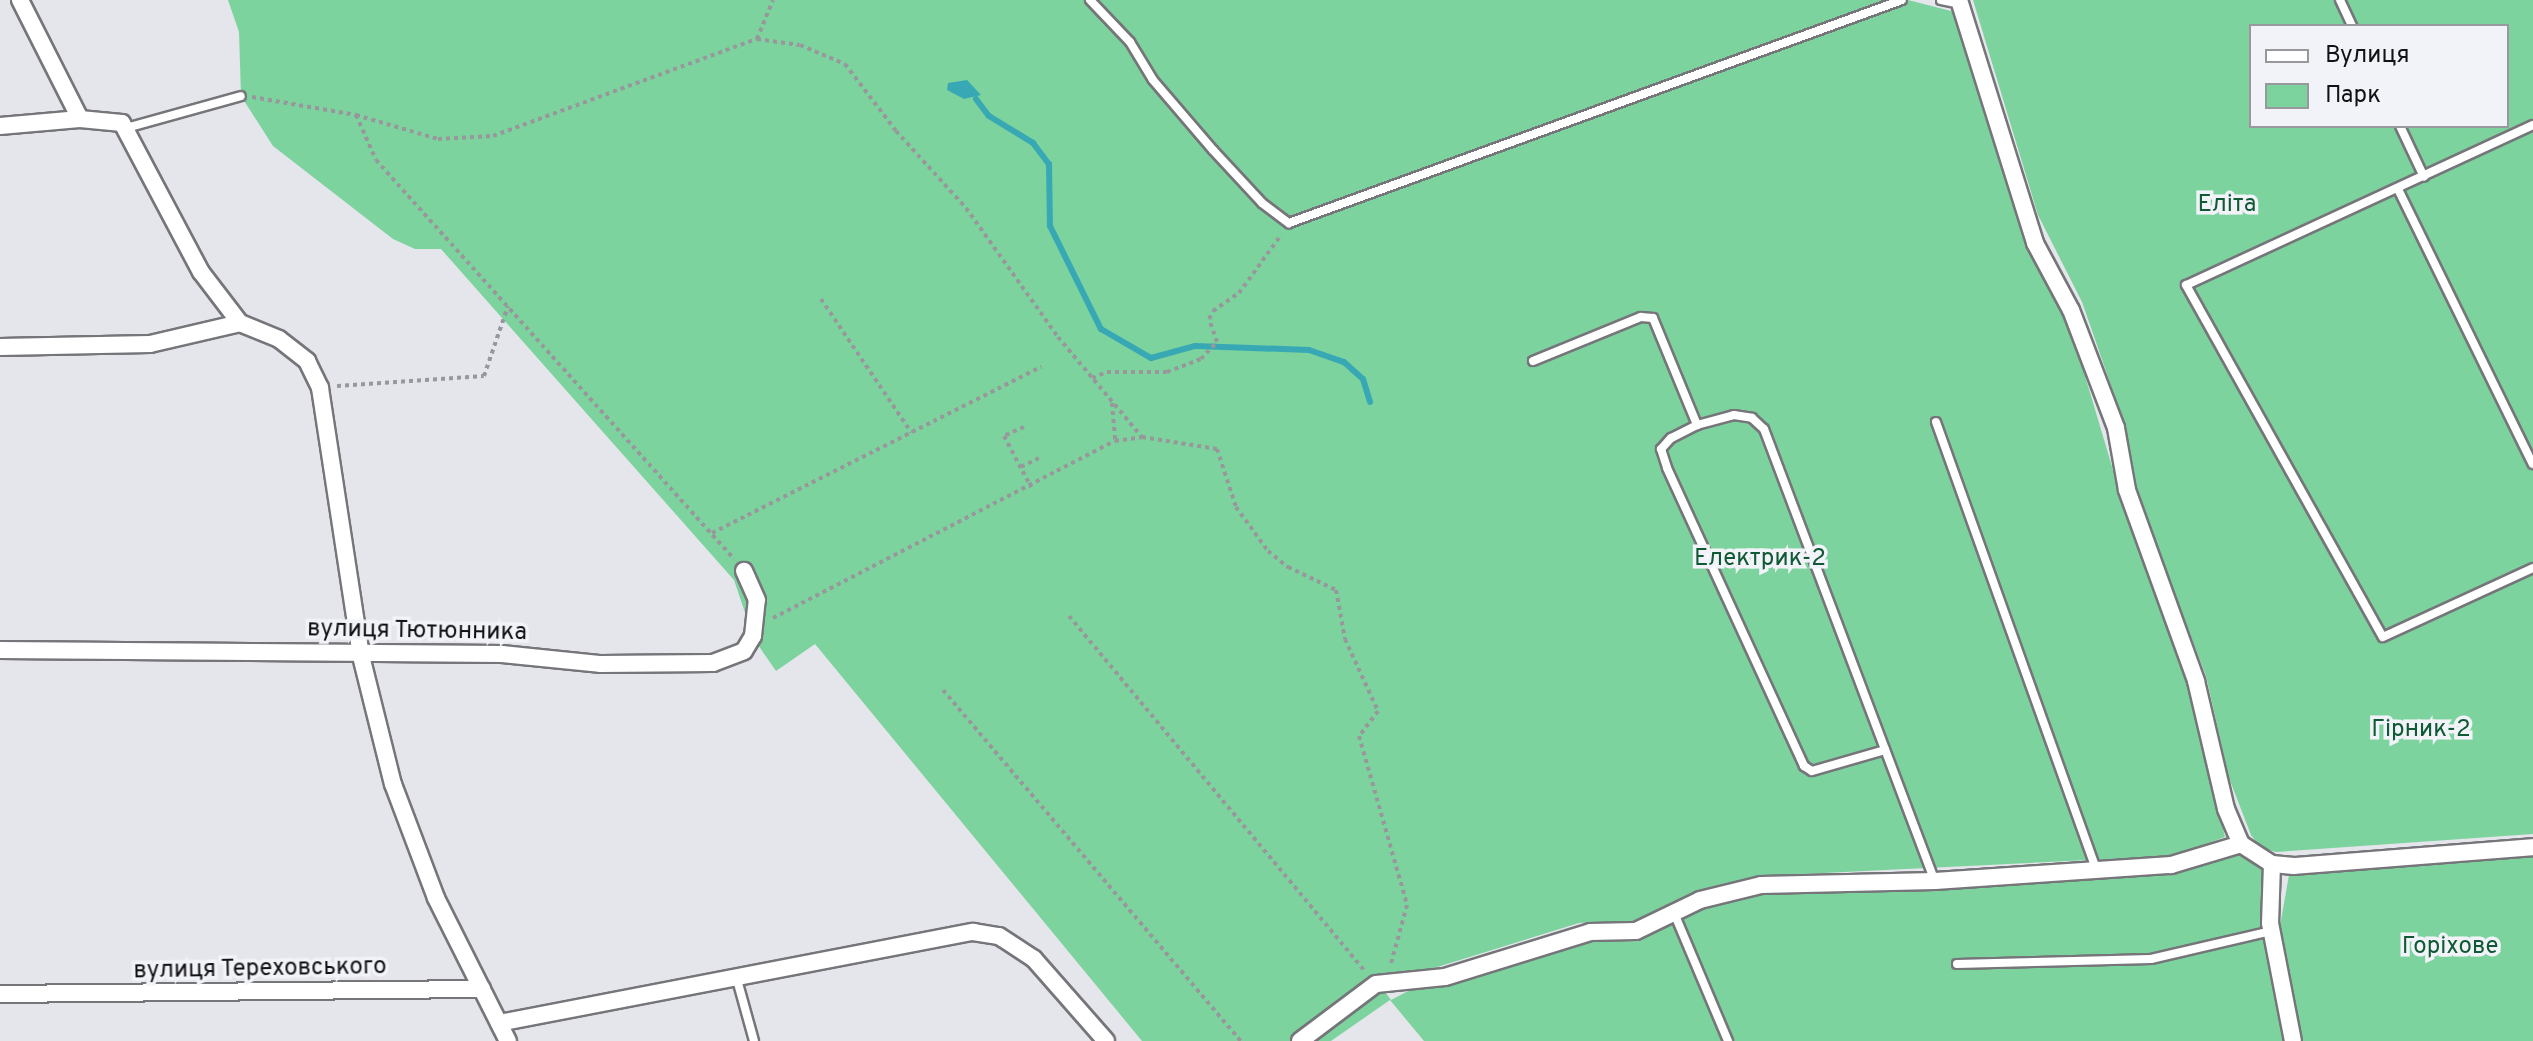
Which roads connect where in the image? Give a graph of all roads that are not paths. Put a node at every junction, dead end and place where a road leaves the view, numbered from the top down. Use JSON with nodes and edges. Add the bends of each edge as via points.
{"nodes":[{"id":1,"x":20,"y":0,"type":"edge"},
{"id":2,"x":1090,"y":0,"type":"edge"},
{"id":3,"x":1902,"y":0,"type":"edge"},
{"id":4,"x":1941,"y":0,"type":"edge"},
{"id":5,"x":2340,"y":0,"type":"edge"},
{"id":6,"x":1960,"y":2,"type":"edge"},
{"id":7,"x":2351,"y":24,"type":"edge"},
{"id":8,"x":241,"y":96,"type":"road end"},
{"id":9,"x":80,"y":119,"type":"junction"},
{"id":10,"x":2533,"y":125,"type":"edge"},
{"id":11,"x":0,"y":126,"type":"edge"},
{"id":12,"x":126,"y":128,"type":"junction"},
{"id":13,"x":2401,"y":128,"type":"edge"},
{"id":14,"x":2424,"y":177,"type":"junction"},
{"id":15,"x":2398,"y":189,"type":"junction"},
{"id":16,"x":240,"y":323,"type":"junction"},
{"id":17,"x":0,"y":347,"type":"edge"},
{"id":18,"x":1533,"y":361,"type":"dead end"},
{"id":19,"x":1936,"y":422,"type":"dead end"},
{"id":20,"x":1697,"y":425,"type":"junction"},
{"id":21,"x":2533,"y":464,"type":"edge"},
{"id":22,"x":2533,"y":568,"type":"edge"},
{"id":23,"x":744,"y":571,"type":"road end"},
{"id":24,"x":0,"y":650,"type":"edge"},
{"id":25,"x":361,"y":656,"type":"junction"},
{"id":26,"x":1885,"y":750,"type":"junction"},
{"id":27,"x":2241,"y":844,"type":"junction"},
{"id":28,"x":2533,"y":847,"type":"edge"},
{"id":29,"x":2272,"y":864,"type":"junction"},
{"id":30,"x":2096,"y":870,"type":"junction"},
{"id":31,"x":1935,"y":881,"type":"junction"},
{"id":32,"x":1674,"y":912,"type":"junction"},
{"id":33,"x":2272,"y":931,"type":"junction"},
{"id":34,"x":1957,"y":964,"type":"dead end"},
{"id":35,"x":736,"y":975,"type":"junction"},
{"id":36,"x":482,"y":989,"type":"junction"},
{"id":37,"x":0,"y":994,"type":"edge"},
{"id":38,"x":499,"y":1023,"type":"junction"},
{"id":39,"x":508,"y":1041,"type":"edge"},
{"id":40,"x":754,"y":1041,"type":"edge"},
{"id":41,"x":1106,"y":1041,"type":"edge"},
{"id":42,"x":1300,"y":1041,"type":"edge"},
{"id":43,"x":1728,"y":1041,"type":"edge"},
{"id":44,"x":2293,"y":1041,"type":"edge"}],
"edges":[{"from":1,"to":9,"type":"street"},
{"from":2,"to":3,"type":"lane","via":[[1130,42],[1153,80],[1213,150],[1262,203],[1289,223]]},
{"from":4,"to":6,"type":"lane"},
{"from":5,"to":7,"type":"lane"},
{"from":6,"to":27,"type":"street","via":[[2035,243],[2071,310],[2116,428],[2127,490],[2196,681],[2226,809]]},
{"from":8,"to":12,"type":"lane"},
{"from":9,"to":11,"type":"street"},
{"from":9,"to":12,"type":"street","via":[[110,120]]},
{"from":10,"to":14,"type":"lane"},
{"from":12,"to":16,"type":"street","via":[[201,272]]},
{"from":13,"to":14,"type":"lane"},
{"from":14,"to":15,"type":"lane"},
{"from":15,"to":21,"type":"lane"},
{"from":15,"to":22,"type":"lane","via":[[2186,285],[2383,637]]},
{"from":16,"to":17,"type":"street","via":[[150,344]]},
{"from":16,"to":25,"type":"street","via":[[293,347],[320,388]]},
{"from":18,"to":20,"type":"lane","via":[[1641,317],[1653,318]]},
{"from":19,"to":30,"type":"lane"},
{"from":20,"to":26,"type":"lane","via":[[1734,415],[1752,418],[1764,429]]},
{"from":20,"to":26,"type":"lane","via":[[1661,449],[1804,766],[1812,771]]},
{"from":23,"to":25,"type":"street","name":"вулиця Тютюнника","via":[[757,600],[756,626],[744,651],[713,663],[601,664],[502,654]]},
{"from":24,"to":25,"type":"street","name":"вулиця Тютюнника"},
{"from":25,"to":36,"type":"street","via":[[413,841]]},
{"from":26,"to":31,"type":"lane"},
{"from":27,"to":29,"type":"street"},
{"from":27,"to":30,"type":"street","via":[[2171,865]]},
{"from":28,"to":29,"type":"street"},
{"from":29,"to":33,"type":"street"},
{"from":30,"to":31,"type":"street"},
{"from":31,"to":32,"type":"street","via":[[1761,885]]},
{"from":32,"to":42,"type":"street","via":[[1636,931],[1590,932],[1445,977],[1376,984]]},
{"from":32,"to":43,"type":"lane"},
{"from":33,"to":34,"type":"lane","via":[[2151,959]]},
{"from":33,"to":44,"type":"street"},
{"from":35,"to":38,"type":"street"},
{"from":35,"to":40,"type":"lane"},
{"from":35,"to":41,"type":"street","via":[[947,933],[999,936],[1061,986]]},
{"from":36,"to":37,"type":"street","name":"вулиця Тереховського"},
{"from":36,"to":38,"type":"street"},
{"from":38,"to":39,"type":"street"}]}
